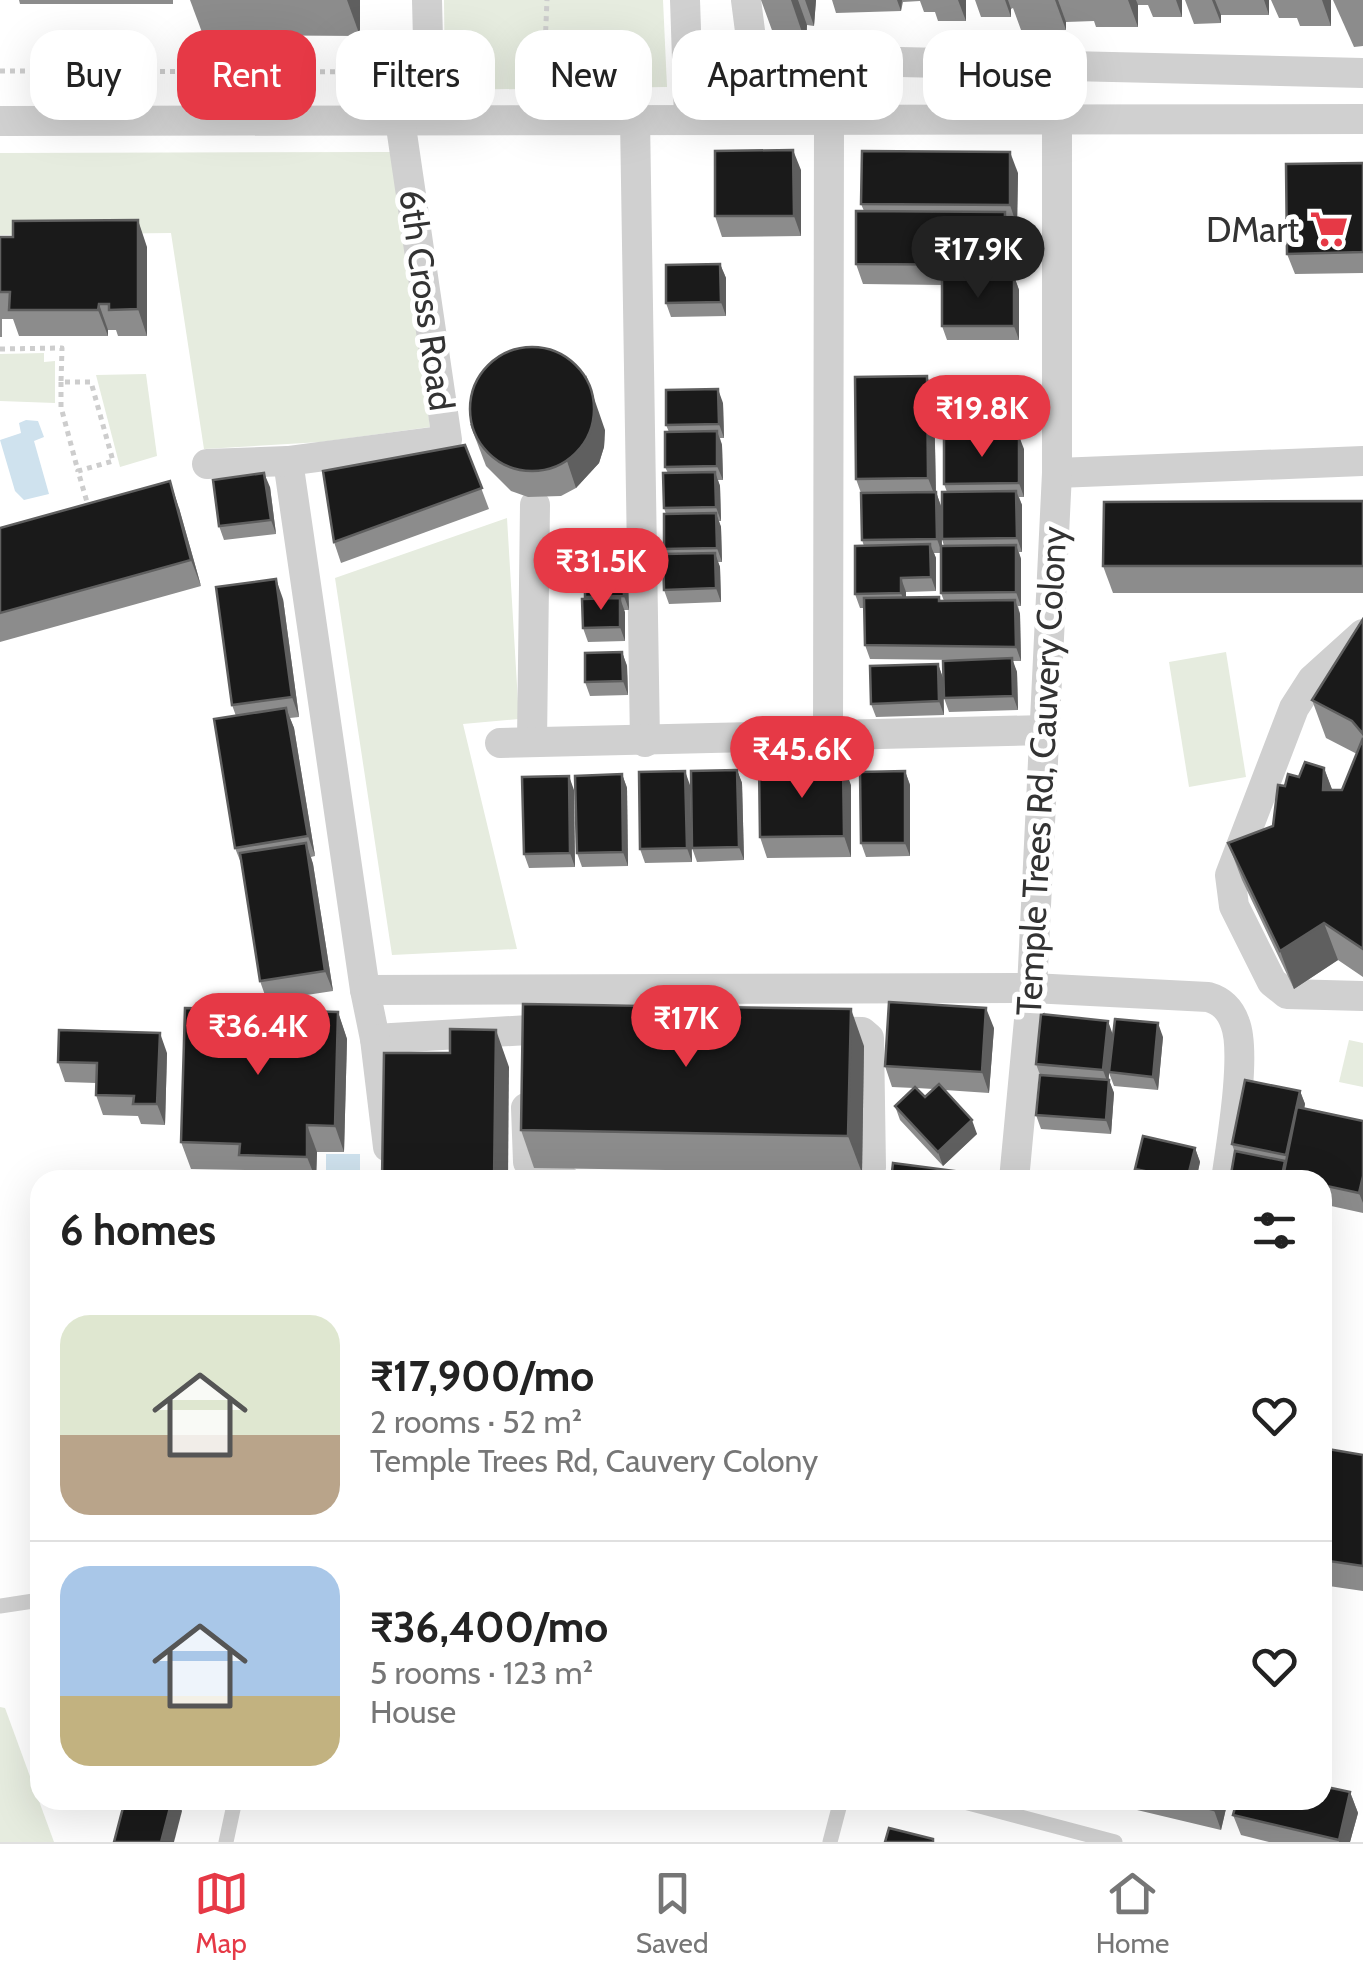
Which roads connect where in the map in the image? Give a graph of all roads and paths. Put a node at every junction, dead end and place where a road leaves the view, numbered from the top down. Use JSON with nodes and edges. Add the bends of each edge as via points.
{"nodes":[{"id":1,"x":427,"y":0,"type":"edge"},
{"id":2,"x":547,"y":0,"type":"edge"},
{"id":3,"x":685,"y":0,"type":"edge"},
{"id":4,"x":746,"y":0,"type":"edge"},
{"id":5,"x":395,"y":18,"type":"dead end"},
{"id":6,"x":424,"y":30,"type":"edge"},
{"id":7,"x":545,"y":30,"type":"edge"},
{"id":8,"x":686,"y":30,"type":"edge"},
{"id":9,"x":750,"y":30,"type":"edge"},
{"id":10,"x":903,"y":62,"type":"edge"},
{"id":11,"x":0,"y":71,"type":"edge"},
{"id":12,"x":1363,"y":73,"type":"edge"},
{"id":13,"x":1363,"y":119,"type":"edge"},
{"id":14,"x":416,"y":120,"type":"joint"},
{"id":15,"x":635,"y":120,"type":"edge"},
{"id":16,"x":828,"y":120,"type":"joint"},
{"id":17,"x":0,"y":121,"type":"edge"},
{"id":18,"x":1057,"y":122,"type":"junction"},
{"id":19,"x":0,"y":348,"type":"edge"},
{"id":20,"x":61,"y":382,"type":"junction"},
{"id":21,"x":288,"y":461,"type":"junction"},
{"id":22,"x":1363,"y":461,"type":"edge"},
{"id":23,"x":207,"y":464,"type":"dead end"},
{"id":24,"x":78,"y":471,"type":"junction"},
{"id":25,"x":1057,"y":473,"type":"junction"},
{"id":26,"x":535,"y":506,"type":"dead end"},
{"id":27,"x":91,"y":517,"type":"edge"},
{"id":28,"x":1363,"y":634,"type":"edge"},
{"id":29,"x":1044,"y":730,"type":"junction"},
{"id":30,"x":828,"y":738,"type":"junction"},
{"id":31,"x":532,"y":742,"type":"junction"},
{"id":32,"x":645,"y":742,"type":"junction"},
{"id":33,"x":500,"y":743,"type":"dead end"},
{"id":34,"x":1032,"y":988,"type":"junction"},
{"id":35,"x":365,"y":990,"type":"junction"},
{"id":36,"x":1363,"y":996,"type":"edge"},
{"id":37,"x":589,"y":1027,"type":"edge"},
{"id":38,"x":523,"y":1030,"type":"junction"},
{"id":39,"x":783,"y":1030,"type":"edge"},
{"id":40,"x":375,"y":1039,"type":"junction"},
{"id":41,"x":391,"y":1170,"type":"edge"},
{"id":42,"x":535,"y":1170,"type":"edge"},
{"id":43,"x":870,"y":1170,"type":"edge"},
{"id":44,"x":1015,"y":1170,"type":"edge"},
{"id":45,"x":1227,"y":1170,"type":"edge"},
{"id":46,"x":30,"y":1602,"type":"edge"},
{"id":47,"x":0,"y":1606,"type":"edge"},
{"id":48,"x":233,"y":1810,"type":"edge"},
{"id":49,"x":838,"y":1810,"type":"edge"},
{"id":50,"x":987,"y":1810,"type":"edge"},
{"id":51,"x":1071,"y":1836,"type":"edge"},
{"id":52,"x":226,"y":1842,"type":"edge"},
{"id":53,"x":830,"y":1842,"type":"edge"},
{"id":54,"x":1114,"y":1842,"type":"edge"}],
"edges":[{"from":1,"to":6,"type":"street"},
{"from":2,"to":7,"type":"path"},
{"from":3,"to":8,"type":"street"},
{"from":4,"to":9,"type":"street"},
{"from":5,"to":11,"type":"path","via":[[395,72]]},
{"from":10,"to":12,"type":"street"},
{"from":13,"to":18,"type":"street"},
{"from":14,"to":17,"type":"street"},
{"from":14,"to":21,"type":"street","name":"6th Cross Road","via":[[447,440]]},
{"from":15,"to":32,"type":"street"},
{"from":16,"to":18,"type":"street"},
{"from":16,"to":30,"type":"street"},
{"from":18,"to":25,"type":"street","name":"Temple Trees Rd, Cauvery Colony"},
{"from":19,"to":20,"type":"path","via":[[62,348]]},
{"from":20,"to":24,"type":"path"},
{"from":20,"to":24,"type":"path","via":[[91,382],[113,461]]},
{"from":21,"to":23,"type":"street"},
{"from":21,"to":35,"type":"street"},
{"from":22,"to":25,"type":"street"},
{"from":24,"to":27,"type":"path"},
{"from":25,"to":29,"type":"street","name":"Temple Trees Rd, Cauvery Colony"},
{"from":26,"to":31,"type":"street"},
{"from":28,"to":36,"type":"street","via":[[1312,680],[1294,708],[1230,875],[1234,906],[1272,982],[1287,994]]},
{"from":29,"to":30,"type":"street"},
{"from":29,"to":34,"type":"street","name":"Temple Trees Rd, Cauvery Colony"},
{"from":30,"to":32,"type":"street"},
{"from":31,"to":32,"type":"street"},
{"from":31,"to":33,"type":"street"},
{"from":34,"to":35,"type":"street"},
{"from":34,"to":44,"type":"street","name":"Temple Trees Rd, Cauvery Colony"},
{"from":34,"to":45,"type":"street","via":[[1220,1001],[1240,1044]]},
{"from":35,"to":40,"type":"street"},
{"from":37,"to":38,"type":"street"},
{"from":38,"to":40,"type":"street"},
{"from":38,"to":42,"type":"street","via":[[528,1162]]},
{"from":39,"to":43,"type":"street","via":[[862,1032],[869,1038]]},
{"from":40,"to":41,"type":"street"},
{"from":46,"to":47,"type":"lane"},
{"from":48,"to":52,"type":"lane"},
{"from":49,"to":53,"type":"lane"},
{"from":50,"to":51,"type":"lane"},
{"from":51,"to":54,"type":"lane"}]}
